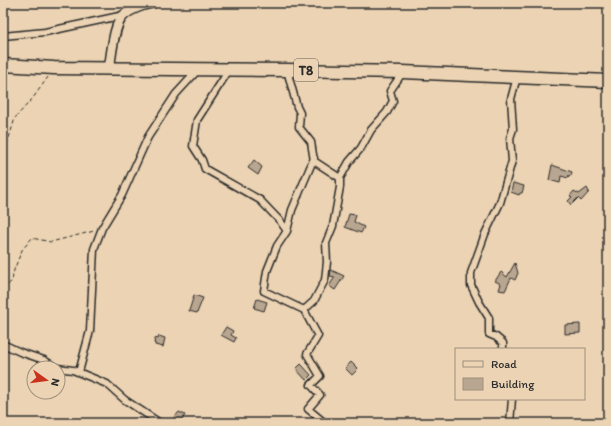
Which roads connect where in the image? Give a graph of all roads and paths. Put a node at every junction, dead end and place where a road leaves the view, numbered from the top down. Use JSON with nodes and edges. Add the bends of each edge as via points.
{"nodes":[{"id":1,"x":152,"y":3,"type":"edge"},
{"id":2,"x":124,"y":15,"type":"junction"},
{"id":3,"x":3,"y":36,"type":"edge"},
{"id":4,"x":3,"y":65,"type":"edge"},
{"id":5,"x":54,"y":68,"type":"junction"},
{"id":6,"x":109,"y":68,"type":"junction"},
{"id":7,"x":198,"y":70,"type":"junction"},
{"id":8,"x":229,"y":70,"type":"junction"},
{"id":9,"x":287,"y":70,"type":"junction"},
{"id":10,"x":403,"y":72,"type":"junction"},
{"id":11,"x":517,"y":77,"type":"junction"},
{"id":12,"x":608,"y":81,"type":"edge"},
{"id":13,"x":3,"y":158,"type":"edge"},
{"id":14,"x":314,"y":158,"type":"junction"},
{"id":15,"x":340,"y":178,"type":"junction"},
{"id":16,"x":102,"y":228,"type":"junction"},
{"id":17,"x":287,"y":231,"type":"junction"},
{"id":18,"x":3,"y":289,"type":"edge"},
{"id":19,"x":304,"y":310,"type":"junction"},
{"id":20,"x":3,"y":344,"type":"edge"},
{"id":21,"x":503,"y":348,"type":"edge"},
{"id":22,"x":79,"y":372,"type":"junction"},
{"id":23,"x":512,"y":400,"type":"edge"},
{"id":24,"x":160,"y":423,"type":"edge"},
{"id":25,"x":325,"y":423,"type":"edge"},
{"id":26,"x":510,"y":423,"type":"edge"}],
"edges":[{"from":1,"to":2,"type":"street"},
{"from":2,"to":3,"type":"street","via":[[45,32]]},
{"from":2,"to":6,"type":"street","via":[[117,24]]},
{"from":4,"to":5,"type":"highway","number":"T8"},
{"from":5,"to":6,"type":"highway","number":"T8"},
{"from":5,"to":13,"type":"path","via":[[15,118]]},
{"from":6,"to":7,"type":"highway","number":"T8"},
{"from":7,"to":8,"type":"highway","number":"T8"},
{"from":7,"to":16,"type":"street","via":[[176,94],[148,137],[122,195]]},
{"from":8,"to":9,"type":"highway","number":"T8"},
{"from":8,"to":17,"type":"street","via":[[198,120],[193,146],[205,169],[260,200]]},
{"from":9,"to":10,"type":"highway","number":"T8"},
{"from":9,"to":14,"type":"street","via":[[300,113],[299,126],[311,142]]},
{"from":10,"to":11,"type":"highway","number":"T8"},
{"from":10,"to":15,"type":"street","via":[[390,91],[392,101],[387,112],[371,130]]},
{"from":11,"to":12,"type":"highway","number":"T8"},
{"from":11,"to":21,"type":"street","via":[[511,99],[512,161],[500,203],[485,234],[472,273],[471,285],[489,318],[489,334],[503,343]]},
{"from":14,"to":15,"type":"street","via":[[314,161]]},
{"from":14,"to":17,"type":"street","via":[[292,210]]},
{"from":15,"to":19,"type":"street","via":[[333,226],[326,243],[325,280],[314,301]]},
{"from":16,"to":18,"type":"path","via":[[51,242],[32,238],[22,250],[12,281]]},
{"from":16,"to":22,"type":"street","via":[[94,249],[90,331]]},
{"from":17,"to":19,"type":"street","via":[[277,246],[267,271],[264,291]]},
{"from":19,"to":25,"type":"street","via":[[318,336],[307,354],[320,376],[311,385],[320,395],[308,409]]},
{"from":20,"to":22,"type":"street","via":[[44,360],[57,368]]},
{"from":22,"to":24,"type":"street","via":[[107,384],[125,400]]},
{"from":23,"to":26,"type":"street"}]}
